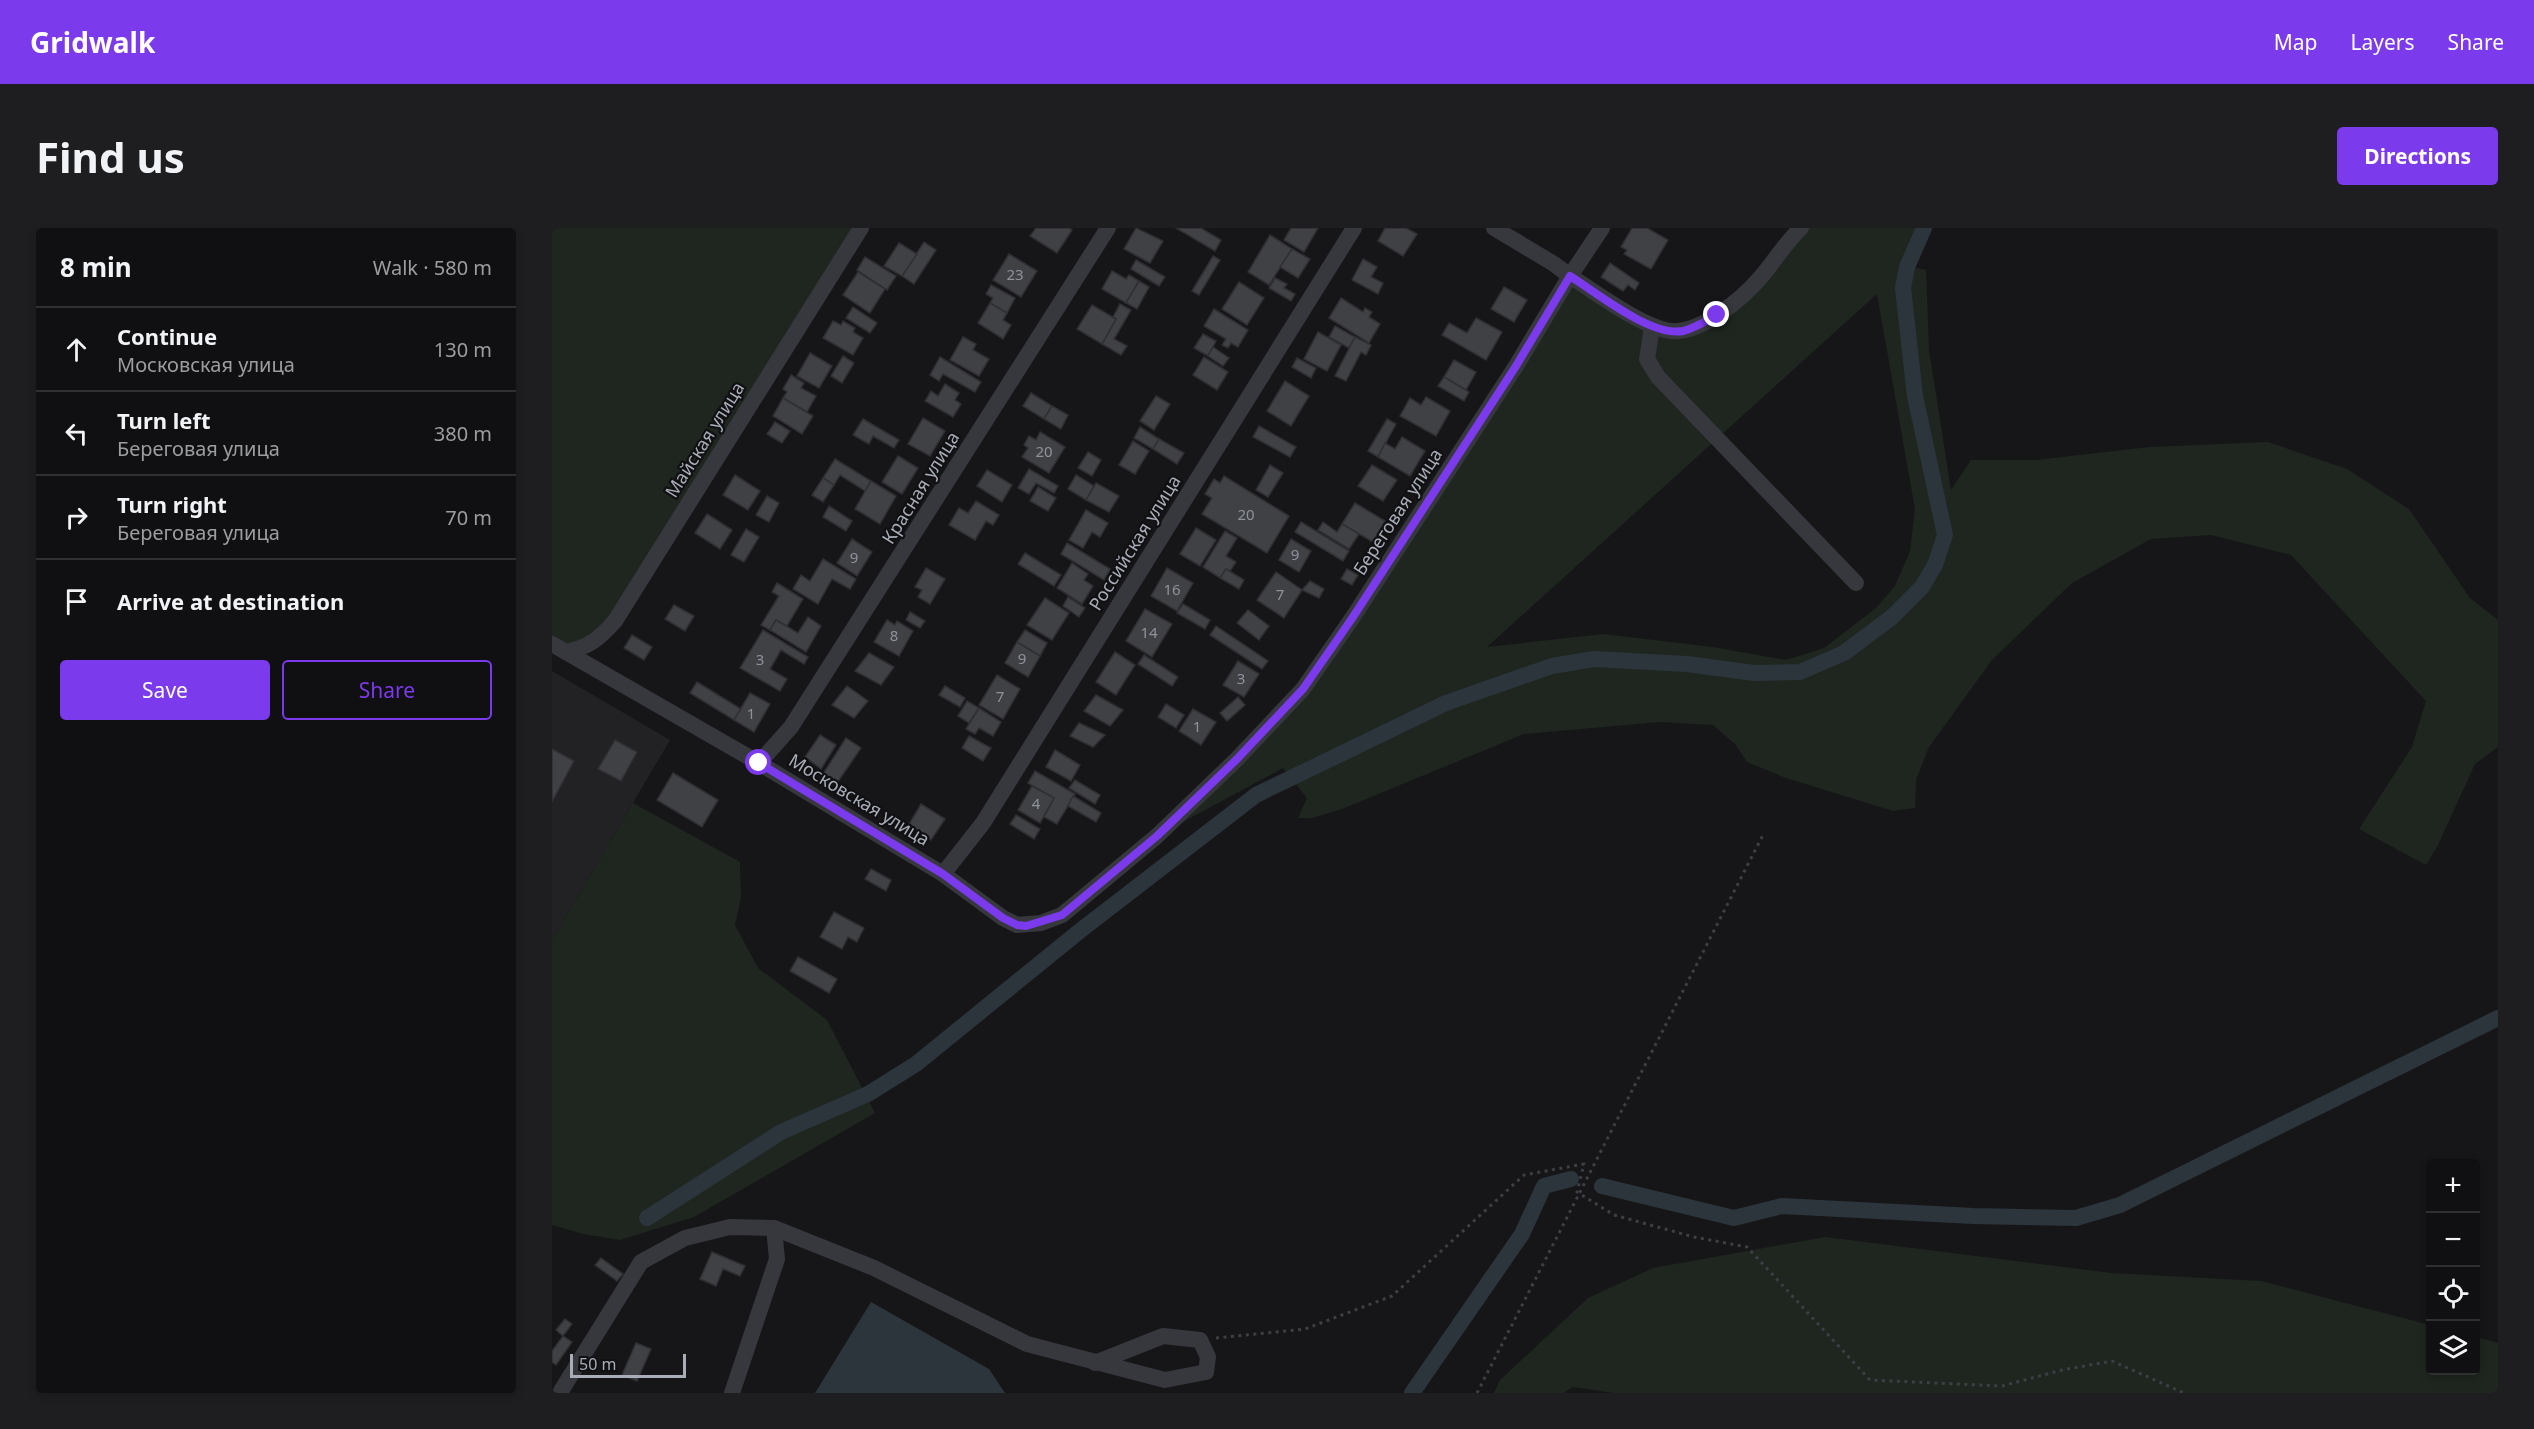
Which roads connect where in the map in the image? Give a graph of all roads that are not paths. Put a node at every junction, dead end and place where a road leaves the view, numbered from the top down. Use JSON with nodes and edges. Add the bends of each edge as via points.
{"nodes":[{"id":1,"x":861,"y":228,"type":"edge"},
{"id":2,"x":1108,"y":228,"type":"edge"},
{"id":3,"x":1354,"y":228,"type":"edge"},
{"id":4,"x":1494,"y":228,"type":"edge"},
{"id":5,"x":1602,"y":228,"type":"edge"},
{"id":6,"x":1801,"y":228,"type":"edge"},
{"id":7,"x":1570,"y":276,"type":"junction"},
{"id":8,"x":1652,"y":327,"type":"junction"},
{"id":9,"x":1856,"y":583,"type":"dead end"},
{"id":10,"x":559,"y":648,"type":"edge"},
{"id":11,"x":759,"y":763,"type":"junction"},
{"id":12,"x":943,"y":874,"type":"junction"},
{"id":13,"x":1017,"y":925,"type":"joint"},
{"id":14,"x":774,"y":1228,"type":"junction"},
{"id":15,"x":1095,"y":1363,"type":"junction"},
{"id":16,"x":558,"y":1390,"type":"edge"},
{"id":17,"x":732,"y":1393,"type":"edge"}],
"edges":[{"from":1,"to":10,"type":"street","name":"Майская улица","via":[[615,621],[587,647]]},
{"from":2,"to":11,"type":"street","name":"Красная улица","via":[[791,727]]},
{"from":3,"to":12,"type":"street","name":"Российская улица","via":[[983,824]]},
{"from":4,"to":7,"type":"street"},
{"from":5,"to":7,"type":"street","name":"Береговая улица"},
{"from":6,"to":8,"type":"street","via":[[1749,290],[1717,315],[1684,331]]},
{"from":7,"to":8,"type":"street"},
{"from":7,"to":13,"type":"street","name":"Береговая улица","via":[[1516,366],[1303,689],[1157,836],[1069,909],[1041,923]]},
{"from":8,"to":9,"type":"street","via":[[1647,359],[1658,377]]},
{"from":10,"to":11,"type":"street","name":"Московская улица"},
{"from":11,"to":12,"type":"street","name":"Московская улица"},
{"from":12,"to":13,"type":"street","name":"Московская улица"},
{"from":14,"to":15,"type":"street","via":[[874,1268],[1027,1344]]},
{"from":14,"to":16,"type":"street","via":[[730,1227],[685,1238],[640,1262]]},
{"from":14,"to":17,"type":"street","via":[[777,1259]]},
{"from":15,"to":15,"type":"street","via":[[1165,1380],[1206,1372],[1208,1357],[1200,1340],[1163,1336]]}]}
